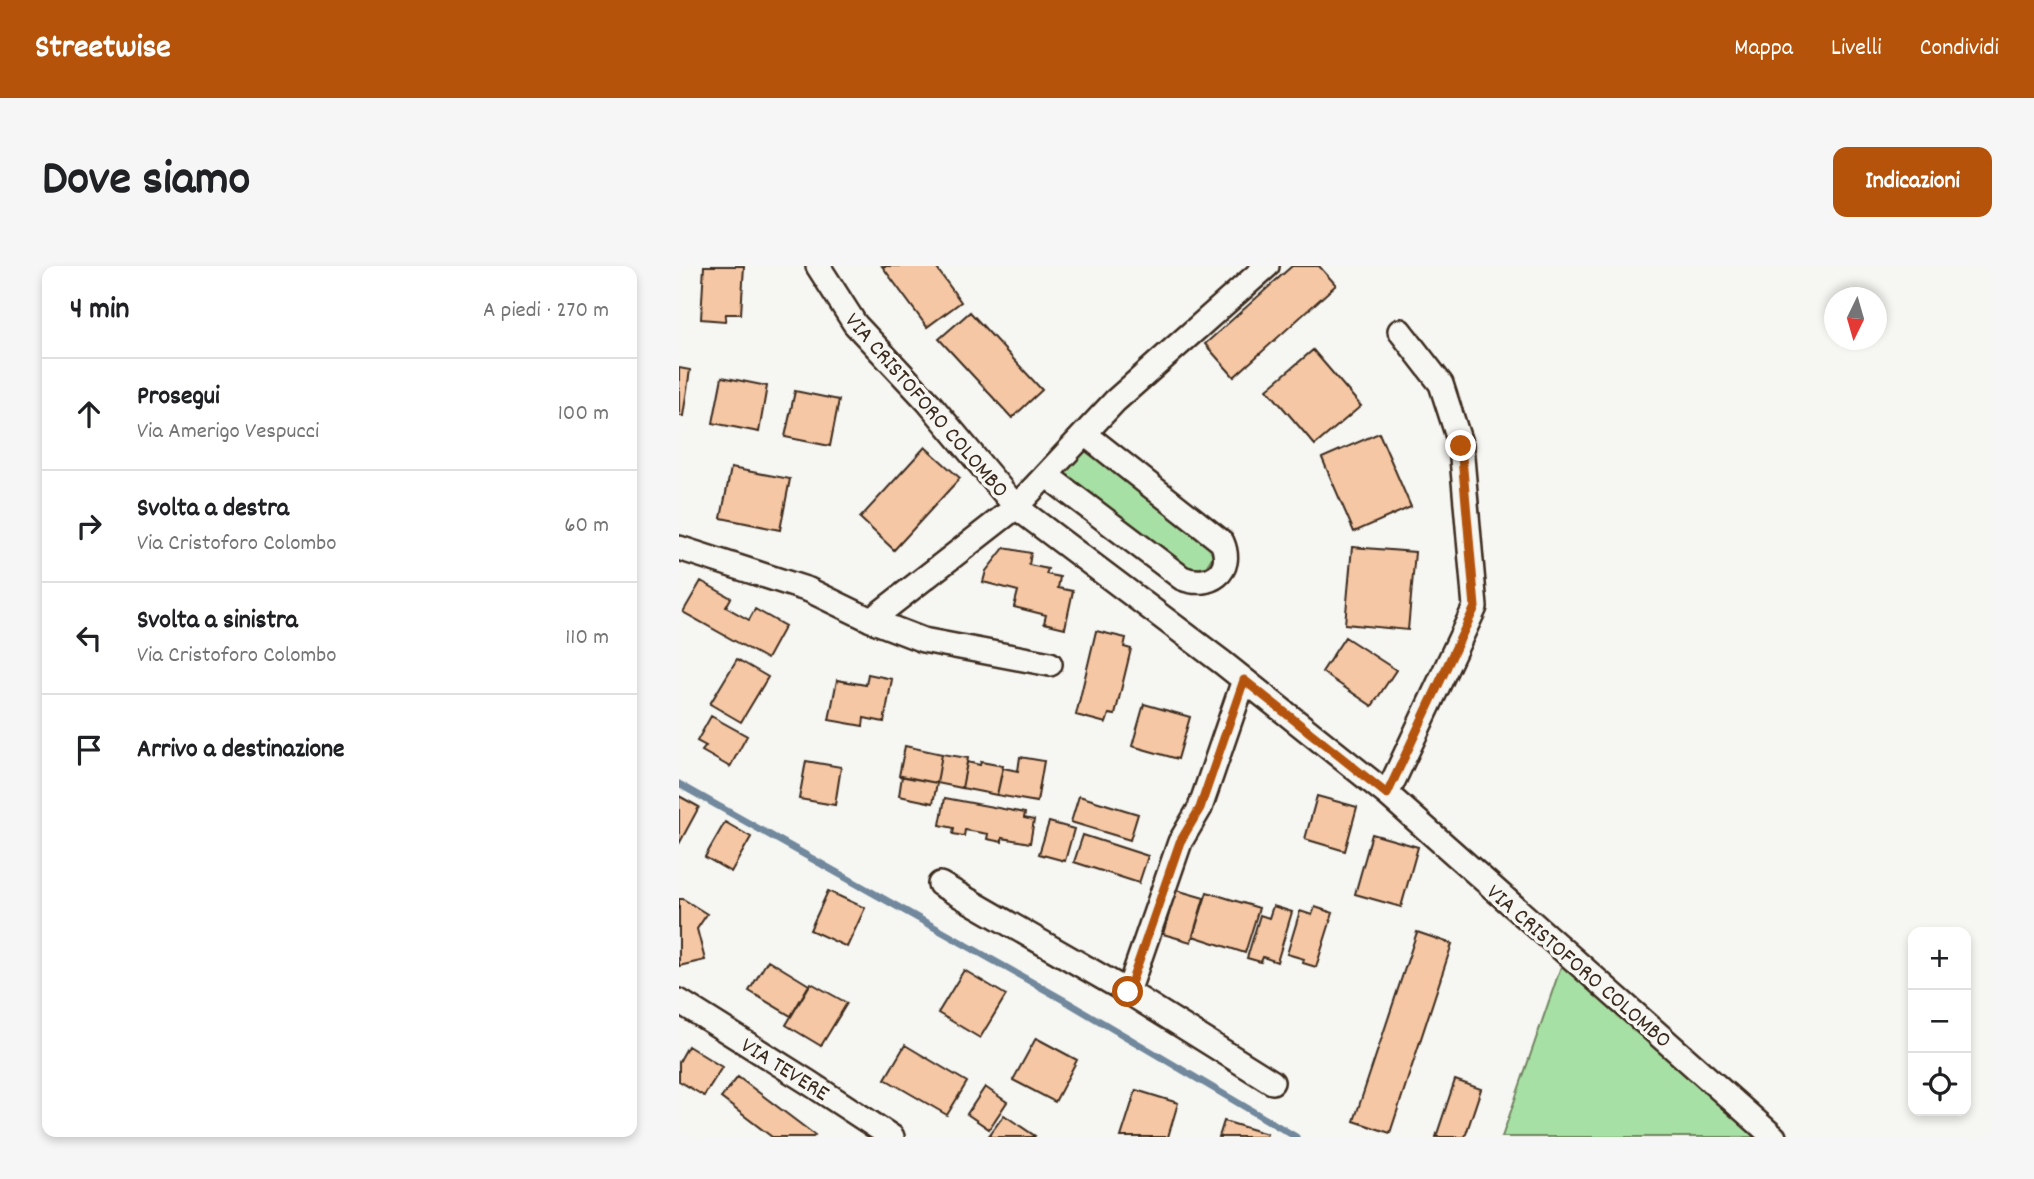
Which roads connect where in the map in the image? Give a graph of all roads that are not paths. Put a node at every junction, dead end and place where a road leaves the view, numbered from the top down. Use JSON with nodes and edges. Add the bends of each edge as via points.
{"nodes":[{"id":1,"x":818,"y":266,"type":"edge"},
{"id":2,"x":1267,"y":266,"type":"edge"},
{"id":3,"x":1400,"y":331,"type":"dead end"},
{"id":4,"x":1085,"y":434,"type":"junction"},
{"id":5,"x":1046,"y":475,"type":"junction"},
{"id":6,"x":1016,"y":507,"type":"junction"},
{"id":7,"x":679,"y":548,"type":"edge"},
{"id":8,"x":871,"y":620,"type":"junction"},
{"id":9,"x":1050,"y":664,"type":"dead end"},
{"id":10,"x":1244,"y":680,"type":"junction"},
{"id":11,"x":1387,"y":794,"type":"junction"},
{"id":12,"x":940,"y":884,"type":"dead end"},
{"id":13,"x":1128,"y":992,"type":"junction"},
{"id":14,"x":679,"y":1001,"type":"edge"},
{"id":15,"x":1272,"y":1082,"type":"dead end"},
{"id":16,"x":891,"y":1137,"type":"edge"},
{"id":17,"x":1774,"y":1137,"type":"edge"}],
"edges":[{"from":1,"to":6,"type":"street","name":"VIA CRISTOFORO COLOMBO","via":[[855,324]]},
{"from":2,"to":4,"type":"street","name":"VIA CRISTOFORO COLOMBO","via":[[1115,401]]},
{"from":3,"to":11,"type":"street","via":[[1441,384],[1461,446],[1475,607]]},
{"from":4,"to":5,"type":"street","name":"VIA CRISTOFORO COLOMBO"},
{"from":4,"to":5,"type":"street","via":[[1222,542],[1226,561],[1218,575],[1201,582],[1182,578]]},
{"from":5,"to":6,"type":"street","name":"VIA CRISTOFORO COLOMBO"},
{"from":6,"to":8,"type":"street"},
{"from":6,"to":10,"type":"street","name":"VIA CRISTOFORO COLOMBO"},
{"from":7,"to":8,"type":"street","via":[[809,590]]},
{"from":8,"to":9,"type":"street","via":[[923,640]]},
{"from":10,"to":11,"type":"street","name":"VIA CRISTOFORO COLOMBO"},
{"from":10,"to":13,"type":"street","via":[[1200,808],[1180,842]]},
{"from":11,"to":17,"type":"street","name":"VIA CRISTOFORO COLOMBO"},
{"from":12,"to":13,"type":"street"},
{"from":13,"to":15,"type":"street"},
{"from":14,"to":16,"type":"street","name":"VIA TEVERE"}]}
